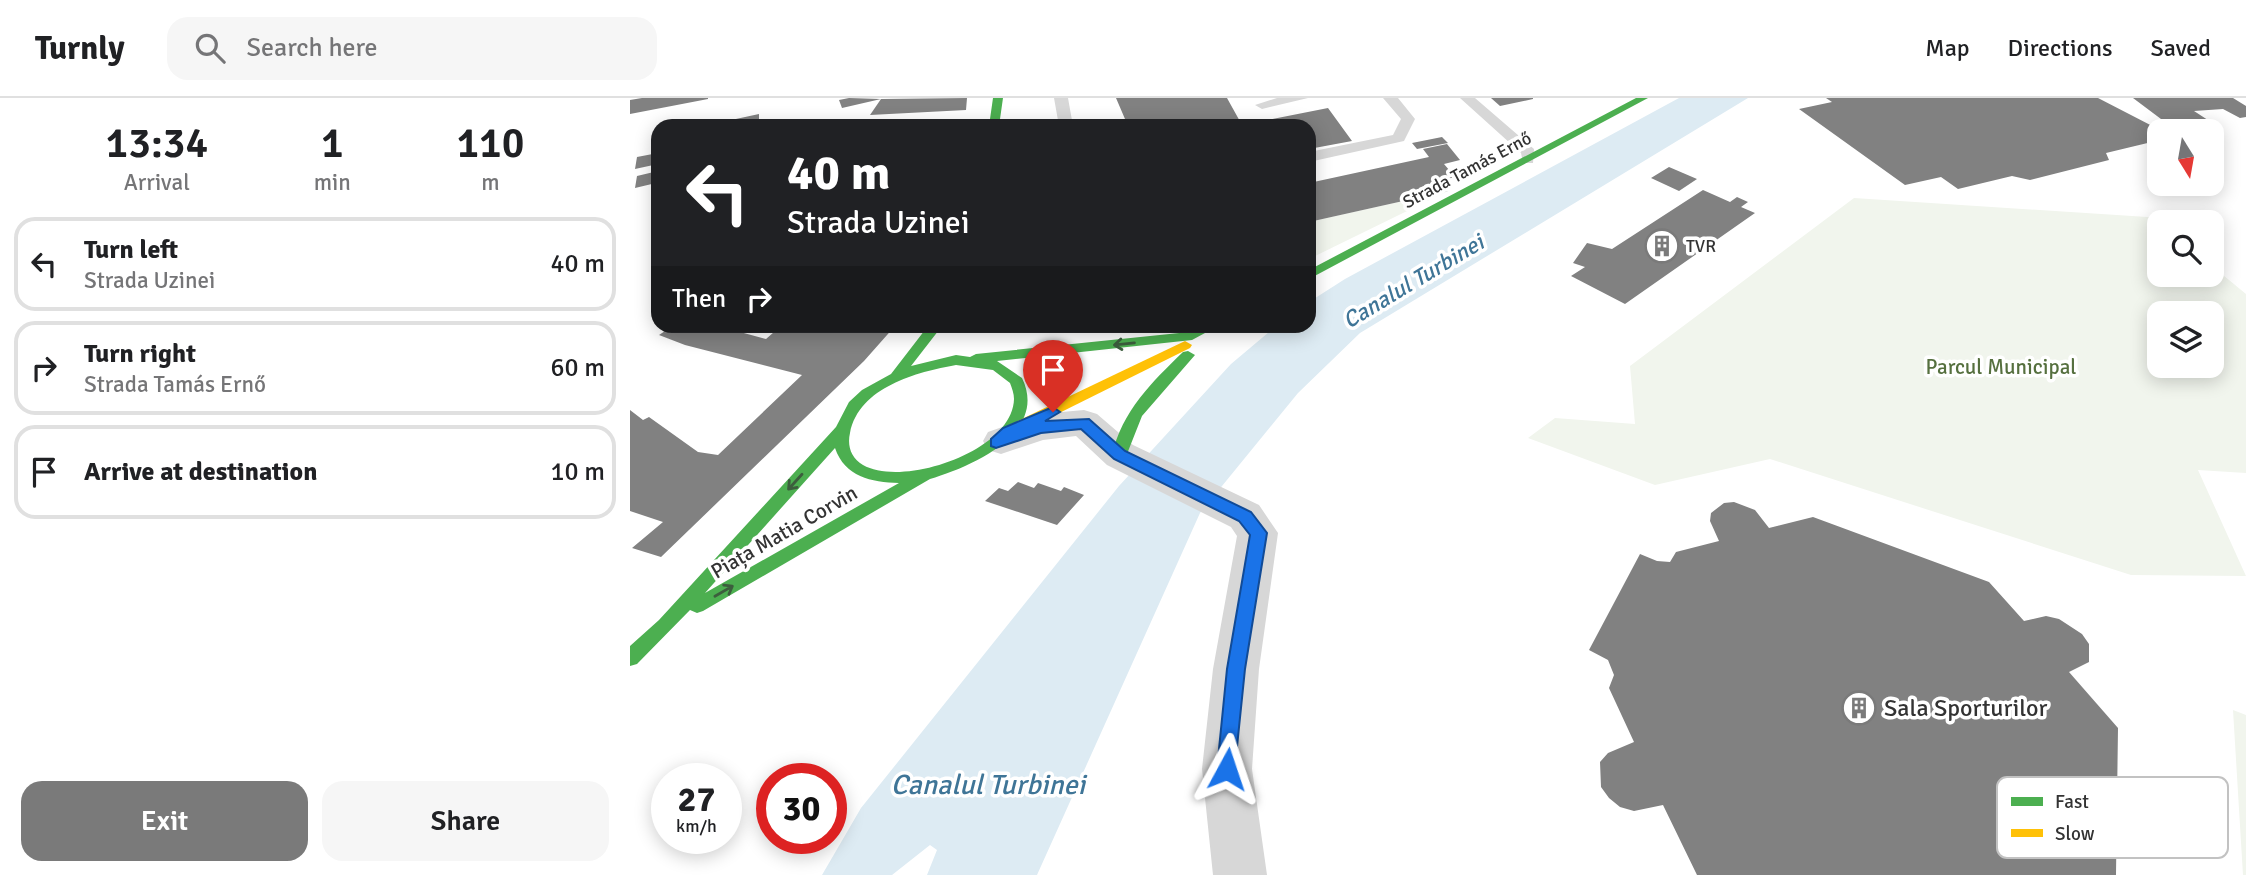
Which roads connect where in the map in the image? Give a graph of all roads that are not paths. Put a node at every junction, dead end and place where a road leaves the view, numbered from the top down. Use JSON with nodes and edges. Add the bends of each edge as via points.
{"nodes":[{"id":1,"x":998,"y":98,"type":"edge"},
{"id":2,"x":1061,"y":98,"type":"edge"},
{"id":3,"x":1300,"y":98,"type":"edge"},
{"id":4,"x":1390,"y":98,"type":"edge"},
{"id":5,"x":1467,"y":98,"type":"edge"},
{"id":6,"x":1643,"y":98,"type":"edge"},
{"id":7,"x":1262,"y":106,"type":"edge"},
{"id":8,"x":995,"y":119,"type":"edge"},
{"id":9,"x":1065,"y":119,"type":"edge"},
{"id":10,"x":1316,"y":156,"type":"edge"},
{"id":11,"x":1528,"y":160,"type":"junction"},
{"id":12,"x":1316,"y":271,"type":"edge"},
{"id":13,"x":930,"y":333,"type":"edge"},
{"id":14,"x":938,"y":333,"type":"edge"},
{"id":15,"x":1198,"y":333,"type":"edge"},
{"id":16,"x":1210,"y":333,"type":"edge"},
{"id":17,"x":1192,"y":336,"type":"junction"},
{"id":18,"x":970,"y":360,"type":"junction"},
{"id":19,"x":941,"y":361,"type":"junction"},
{"id":20,"x":897,"y":375,"type":"junction"},
{"id":21,"x":841,"y":431,"type":"junction"},
{"id":22,"x":1002,"y":437,"type":"junction"},
{"id":23,"x":1120,"y":455,"type":"junction"},
{"id":24,"x":924,"y":476,"type":"junction"},
{"id":25,"x":665,"y":625,"type":"junction"},
{"id":26,"x":630,"y":658,"type":"edge"},
{"id":27,"x":1240,"y":875,"type":"edge"}],
"edges":[{"from":1,"to":8,"type":"main road"},
{"from":2,"to":9,"type":"lane"},
{"from":3,"to":7,"type":"lane"},
{"from":4,"to":10,"type":"lane","via":[[1408,119],[1399,138]]},
{"from":5,"to":11,"type":"lane","via":[[1529,152]]},
{"from":6,"to":11,"type":"main road","name":"Strada Tamás Ernő"},
{"from":11,"to":12,"type":"main road","name":"Strada Tamás Ernő"},
{"from":13,"to":20,"type":"main road"},
{"from":14,"to":19,"type":"main road","via":[[935,348]]},
{"from":15,"to":17,"type":"main road"},
{"from":16,"to":23,"type":"main road","via":[[1153,392],[1125,431]]},
{"from":17,"to":18,"type":"main road","one_way":true},
{"from":17,"to":22,"type":"main road","via":[[1171,354]]},
{"from":18,"to":19,"type":"main road"},
{"from":18,"to":22,"type":"main road","via":[[1012,375],[1021,391],[1020,410]]},
{"from":19,"to":20,"type":"main road"},
{"from":20,"to":21,"type":"main road","via":[[860,401]]},
{"from":21,"to":24,"type":"main road","via":[[842,449],[851,464],[870,474]]},
{"from":21,"to":25,"type":"main road","name":"Piața Matia Corvin","one_way":true},
{"from":22,"to":23,"type":"street","via":[[1084,423]]},
{"from":22,"to":24,"type":"main road","via":[[963,463]]},
{"from":23,"to":27,"type":"street","via":[[1245,516],[1258,533],[1236,669],[1227,769]]},
{"from":25,"to":24,"type":"main road","name":"Piața Matia Corvin","one_way":true},
{"from":25,"to":26,"type":"main road","name":"Piața Matia Corvin"}]}
